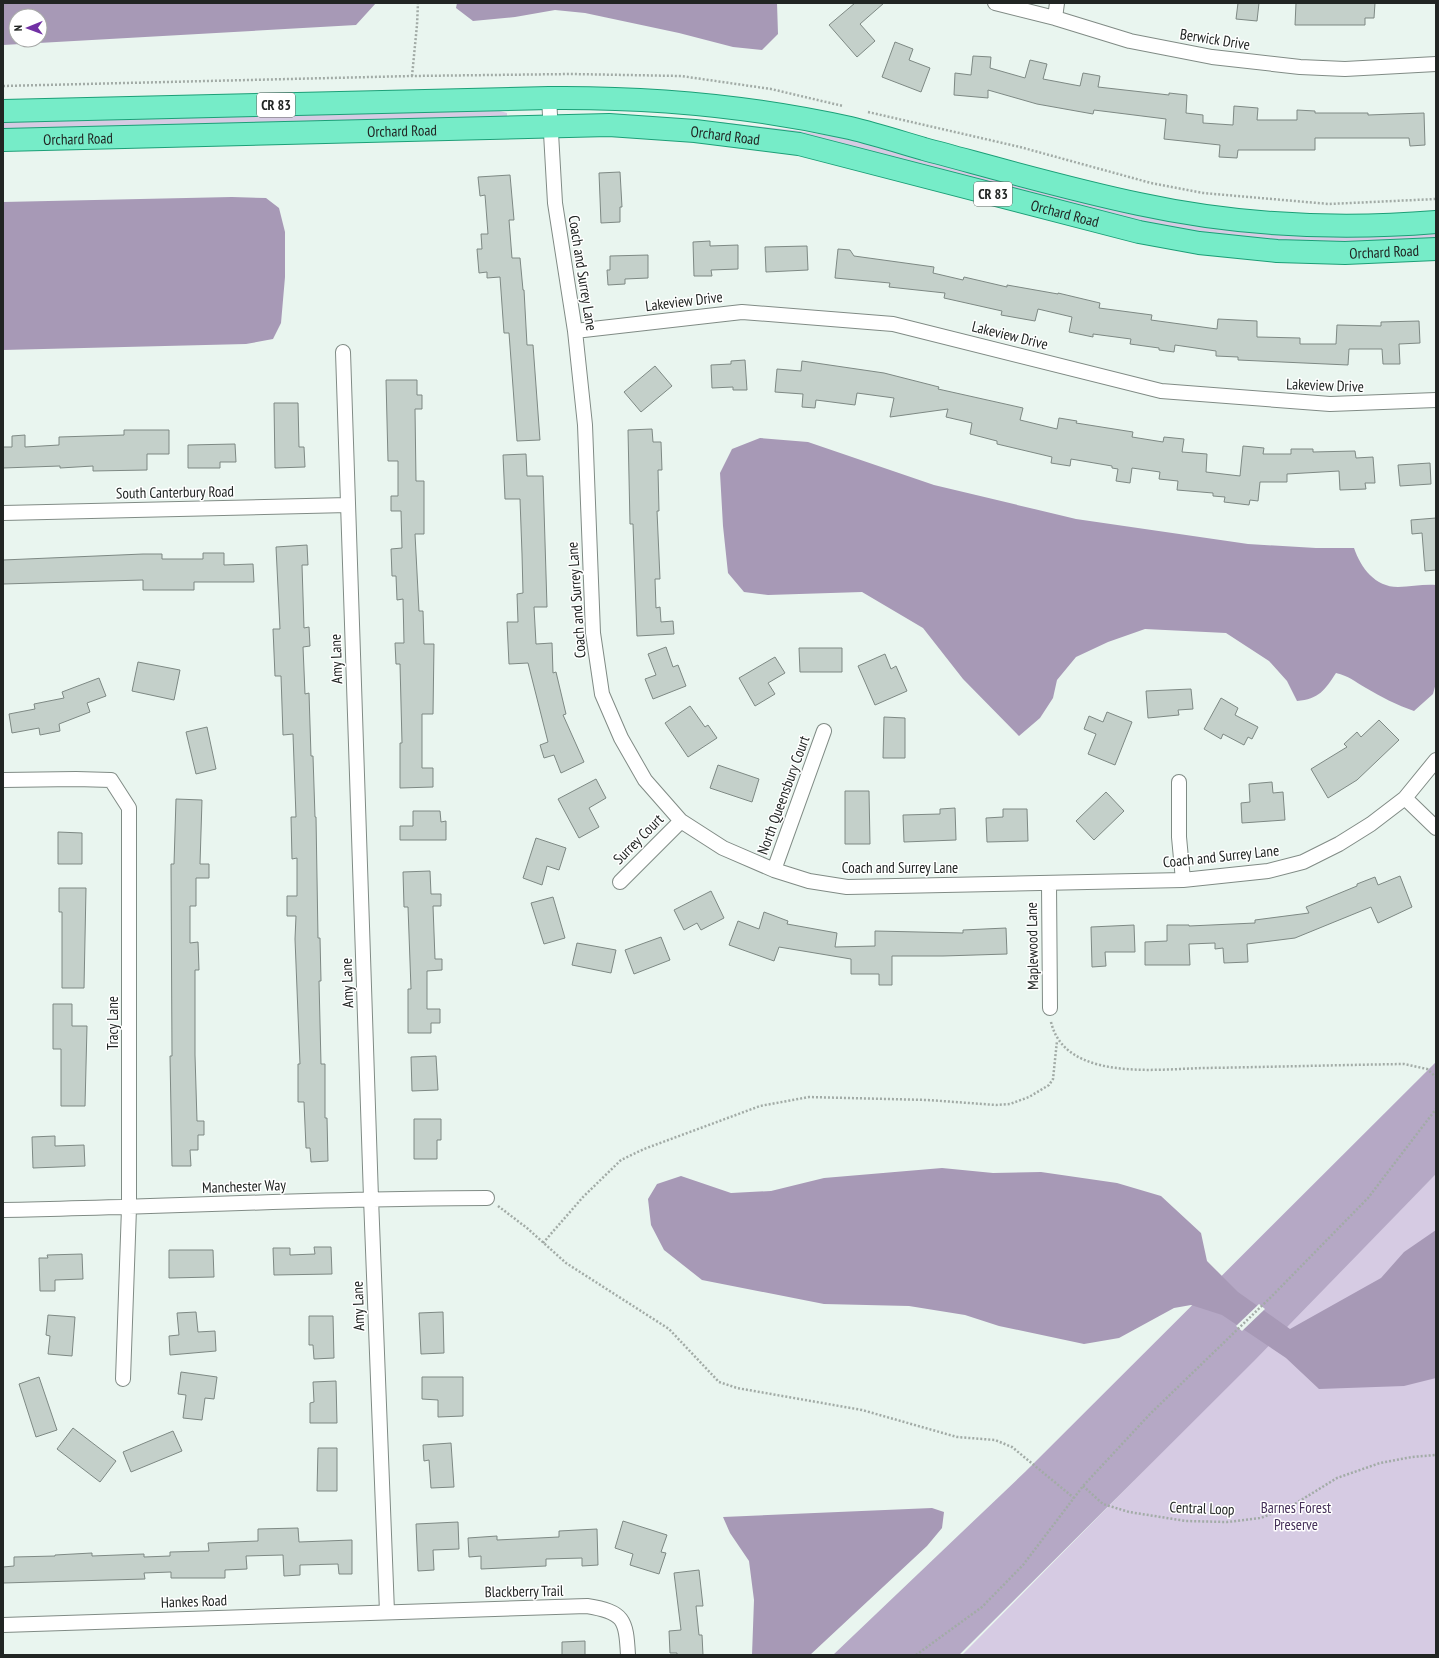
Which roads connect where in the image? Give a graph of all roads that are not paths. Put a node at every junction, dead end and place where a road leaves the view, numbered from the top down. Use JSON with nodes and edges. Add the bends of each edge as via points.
{"nodes":[{"id":1,"x":995,"y":3,"type":"edge"},
{"id":2,"x":1057,"y":3,"type":"edge"},
{"id":3,"x":1055,"y":18,"type":"junction"},
{"id":4,"x":1436,"y":64,"type":"edge"},
{"id":5,"x":549,"y":98,"type":"junction"},
{"id":6,"x":3,"y":111,"type":"edge"},
{"id":7,"x":551,"y":126,"type":"junction"},
{"id":8,"x":3,"y":140,"type":"edge"},
{"id":9,"x":1436,"y":222,"type":"edge"},
{"id":10,"x":1436,"y":249,"type":"edge"},
{"id":11,"x":575,"y":331,"type":"junction"},
{"id":12,"x":343,"y":352,"type":"dead end"},
{"id":13,"x":1436,"y":400,"type":"edge"},
{"id":14,"x":348,"y":505,"type":"junction"},
{"id":15,"x":3,"y":513,"type":"edge"},
{"id":16,"x":824,"y":731,"type":"dead end"},
{"id":17,"x":1436,"y":760,"type":"edge"},
{"id":18,"x":3,"y":780,"type":"edge"},
{"id":19,"x":1179,"y":782,"type":"dead end"},
{"id":20,"x":1405,"y":798,"type":"junction"},
{"id":21,"x":681,"y":820,"type":"junction"},
{"id":22,"x":1436,"y":828,"type":"edge"},
{"id":23,"x":774,"y":870,"type":"junction"},
{"id":24,"x":1184,"y":880,"type":"junction"},
{"id":25,"x":620,"y":882,"type":"dead end"},
{"id":26,"x":1049,"y":884,"type":"junction"},
{"id":27,"x":1050,"y":1008,"type":"road end"},
{"id":28,"x":371,"y":1198,"type":"junction"},
{"id":29,"x":487,"y":1198,"type":"road end"},
{"id":30,"x":129,"y":1208,"type":"junction"},
{"id":31,"x":3,"y":1210,"type":"edge"},
{"id":32,"x":123,"y":1379,"type":"dead end"},
{"id":33,"x":387,"y":1612,"type":"junction"},
{"id":34,"x":3,"y":1625,"type":"edge"},
{"id":35,"x":628,"y":1655,"type":"edge"}],
"edges":[{"from":1,"to":3,"type":"street","name":"Berwick Drive"},
{"from":2,"to":3,"type":"street"},
{"from":3,"to":4,"type":"street","name":"Berwick Drive","via":[[1130,41],[1256,63],[1344,69]]},
{"from":5,"to":6,"type":"main road","name":"Orchard Road","number":"CR 83"},
{"from":5,"to":7,"type":"street","name":"Coach and Surrey Lane"},
{"from":5,"to":9,"type":"main road","name":"Orchard Road","number":"CR 83","via":[[612,98],[736,108],[850,128],[1139,204],[1194,214],[1292,224],[1401,225]]},
{"from":7,"to":8,"type":"main road","name":"Orchard Road","number":"CR 83"},
{"from":7,"to":10,"type":"main road","name":"Orchard Road","number":"CR 83","via":[[609,125],[687,130],[799,144],[1139,232],[1200,243],[1277,251],[1344,254]]},
{"from":7,"to":11,"type":"street","name":"Coach and Surrey Lane","via":[[555,203]]},
{"from":11,"to":13,"type":"street","name":"Lakeview Drive","via":[[749,312],[893,324],[1161,391],[1330,404]]},
{"from":11,"to":21,"type":"street","name":"Coach and Surrey Lane","via":[[585,425],[593,633],[602,694],[621,738],[646,780]]},
{"from":12,"to":14,"type":"street","name":"Amy Lane"},
{"from":14,"to":15,"type":"street","name":"South Canterbury Road"},
{"from":14,"to":28,"type":"street","name":"Amy Lane"},
{"from":16,"to":23,"type":"street","name":"North Queensbury Court"},
{"from":17,"to":20,"type":"street","name":"Coach and Surrey Lane"},
{"from":18,"to":30,"type":"street","name":"Tracy Lane","via":[[111,780],[129,808]]},
{"from":19,"to":24,"type":"street","via":[[1179,837]]},
{"from":20,"to":22,"type":"street"},
{"from":20,"to":24,"type":"street","name":"Coach and Surrey Lane","via":[[1346,840],[1303,862],[1268,871]]},
{"from":21,"to":23,"type":"street","name":"Coach and Surrey Lane","via":[[723,848]]},
{"from":21,"to":25,"type":"street","name":"Surrey Court"},
{"from":23,"to":26,"type":"street","name":"Coach and Surrey Lane","via":[[809,881],[847,887]]},
{"from":24,"to":26,"type":"street","name":"Coach and Surrey Lane"},
{"from":26,"to":27,"type":"street","name":"Maplewood Lane"},
{"from":28,"to":29,"type":"street","name":"Manchester Way"},
{"from":28,"to":30,"type":"street","name":"Manchester Way"},
{"from":28,"to":33,"type":"street","name":"Amy Lane"},
{"from":30,"to":31,"type":"street","name":"Manchester Way"},
{"from":30,"to":32,"type":"street","name":"Tracy Lane"},
{"from":33,"to":34,"type":"street","name":"Hankes Road"},
{"from":33,"to":35,"type":"street","name":"Blackberry Trail","via":[[587,1606],[608,1610],[621,1619],[627,1630]]}]}
